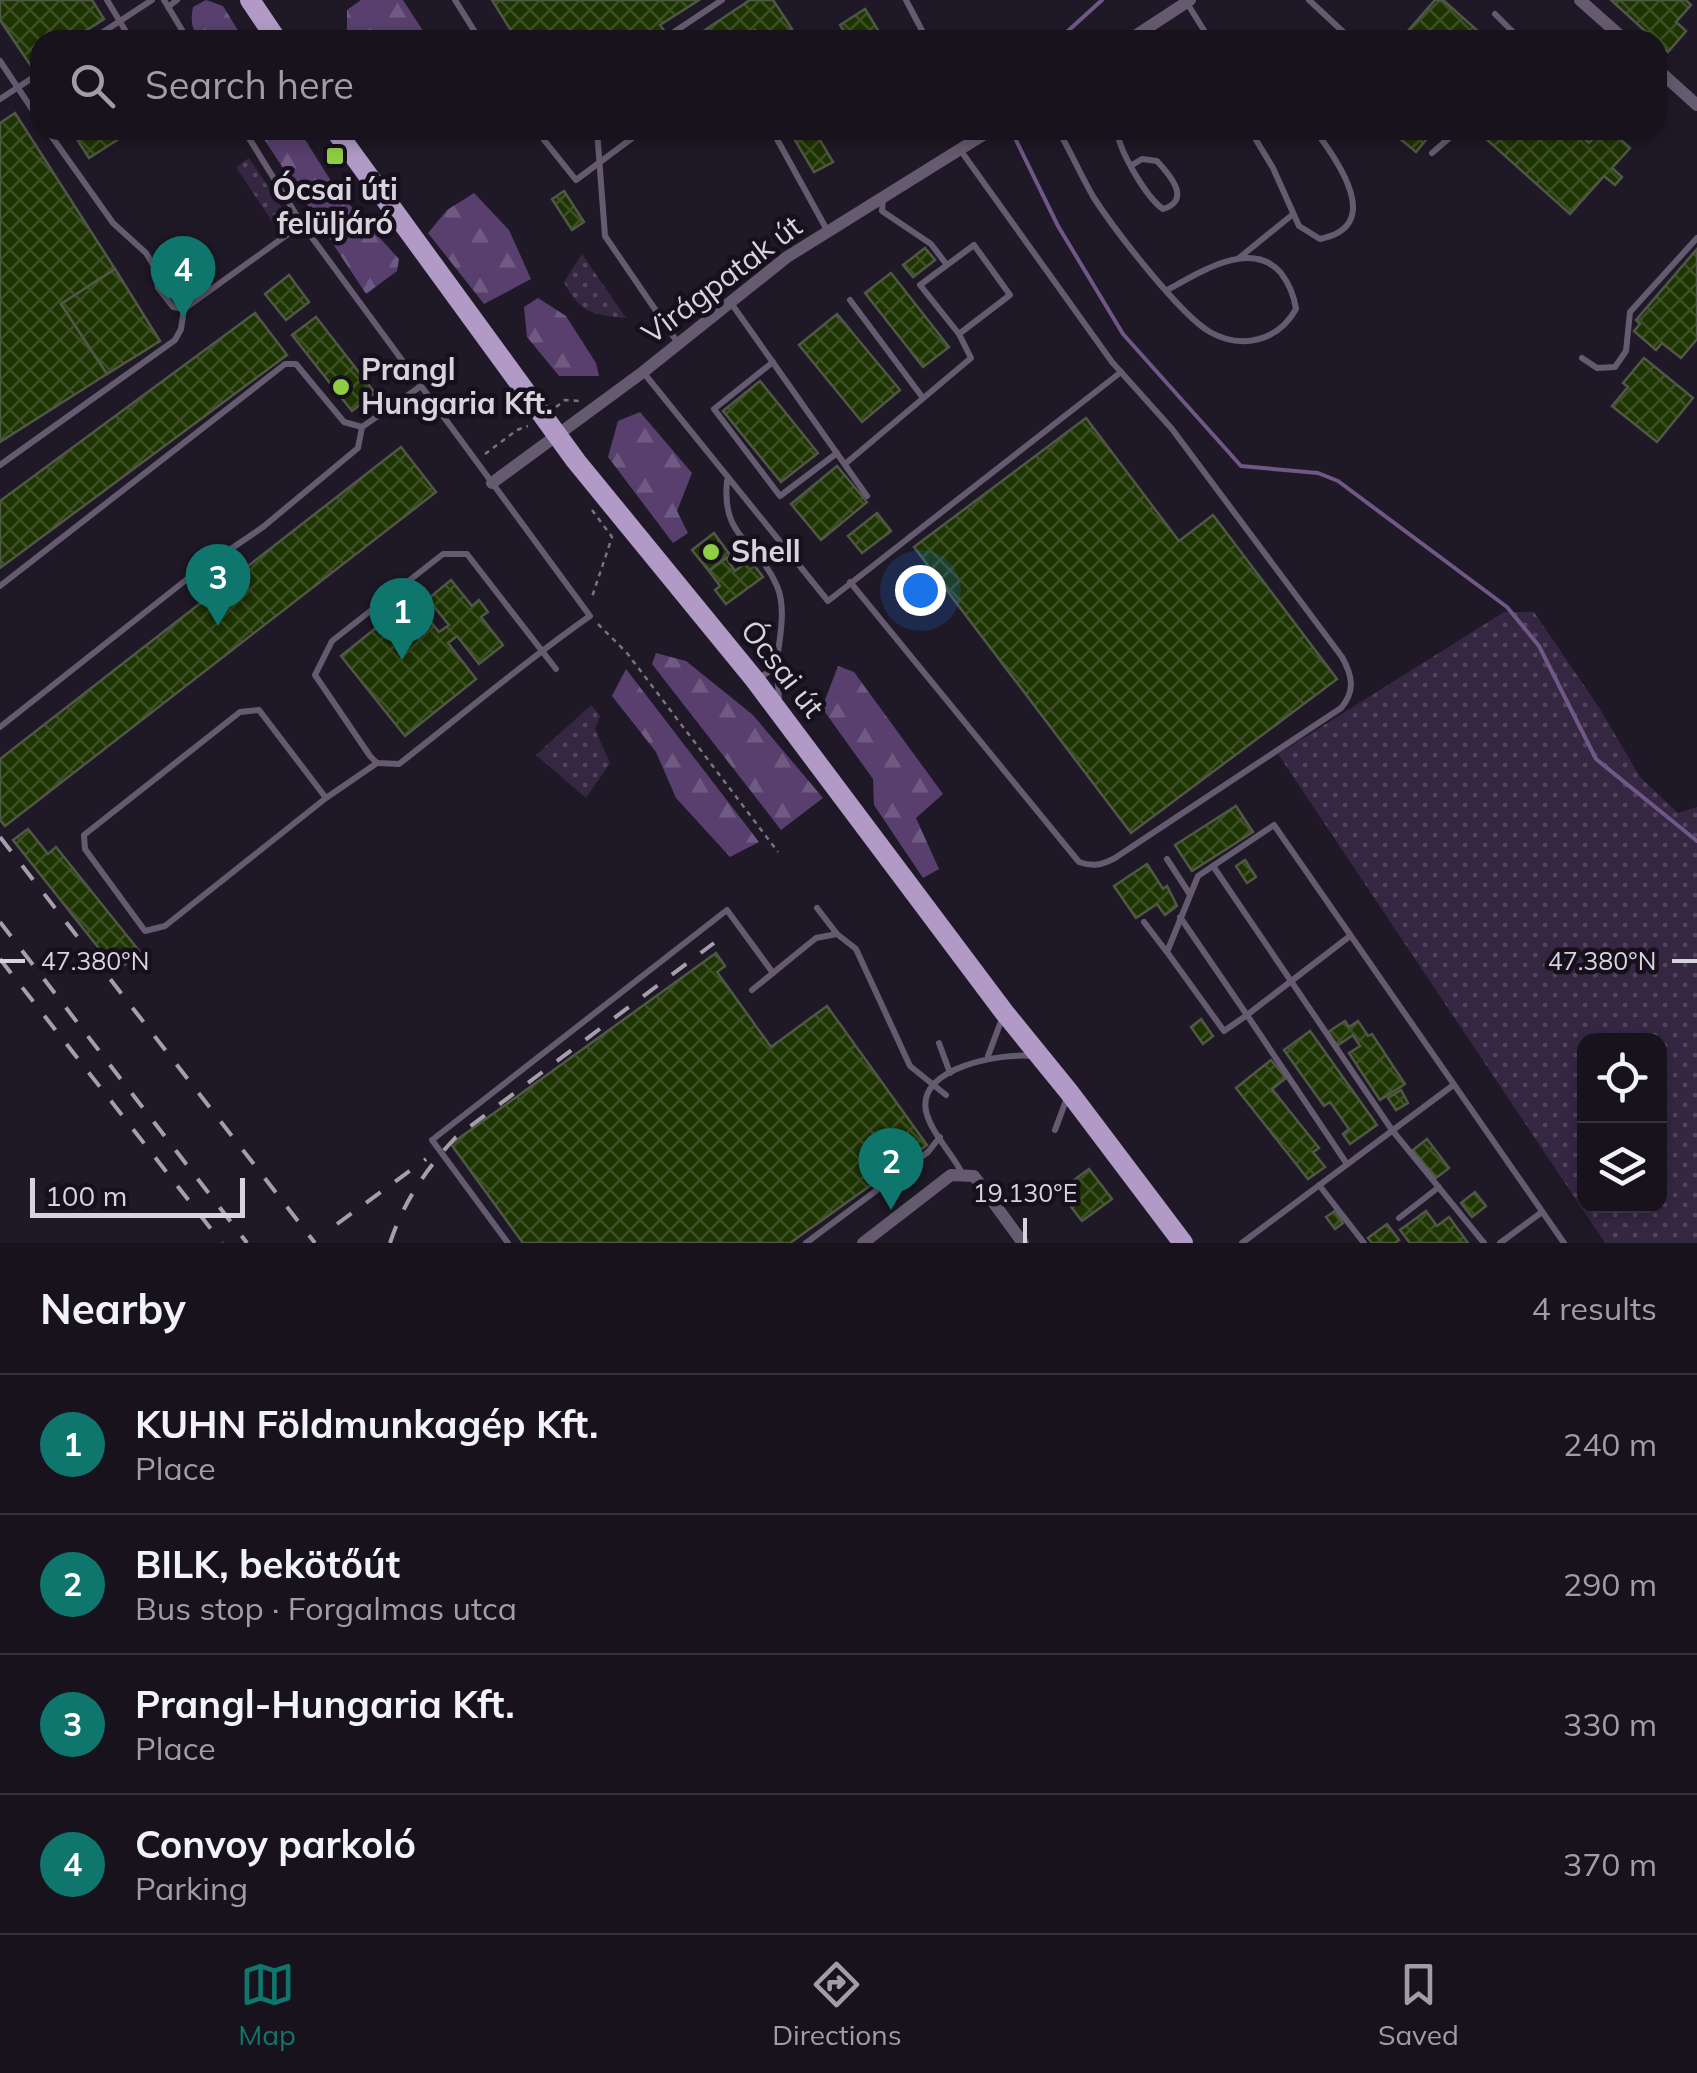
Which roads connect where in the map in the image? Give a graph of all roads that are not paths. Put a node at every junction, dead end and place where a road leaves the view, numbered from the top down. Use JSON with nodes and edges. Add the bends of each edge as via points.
{"nodes":[{"id":1,"x":107,"y":0,"type":"edge"},
{"id":2,"x":152,"y":0,"type":"edge"},
{"id":3,"x":178,"y":0,"type":"edge"},
{"id":4,"x":455,"y":0,"type":"edge"},
{"id":5,"x":722,"y":0,"type":"edge"},
{"id":6,"x":906,"y":0,"type":"edge"},
{"id":7,"x":1309,"y":0,"type":"edge"},
{"id":8,"x":1580,"y":0,"type":"edge"},
{"id":9,"x":1188,"y":1,"type":"edge"},
{"id":10,"x":252,"y":3,"type":"edge"},
{"id":11,"x":166,"y":4,"type":"edge"},
{"id":12,"x":1494,"y":14,"type":"dead end"},
{"id":13,"x":120,"y":21,"type":"junction"},
{"id":14,"x":106,"y":30,"type":"edge"},
{"id":15,"x":126,"y":30,"type":"edge"},
{"id":16,"x":182,"y":30,"type":"edge"},
{"id":17,"x":270,"y":30,"type":"edge"},
{"id":18,"x":474,"y":30,"type":"edge"},
{"id":19,"x":677,"y":30,"type":"edge"},
{"id":20,"x":922,"y":30,"type":"edge"},
{"id":21,"x":1155,"y":30,"type":"edge"},
{"id":22,"x":1204,"y":30,"type":"edge"},
{"id":23,"x":1341,"y":30,"type":"edge"},
{"id":24,"x":1510,"y":30,"type":"edge"},
{"id":25,"x":1614,"y":30,"type":"edge"},
{"id":26,"x":0,"y":61,"type":"edge"},
{"id":27,"x":1667,"y":78,"type":"edge"},
{"id":28,"x":30,"y":79,"type":"edge"},
{"id":29,"x":16,"y":88,"type":"junction"},
{"id":30,"x":0,"y":99,"type":"edge"},
{"id":31,"x":1697,"y":105,"type":"edge"},
{"id":32,"x":30,"y":107,"type":"edge"},
{"id":33,"x":54,"y":140,"type":"edge"},
{"id":34,"x":250,"y":140,"type":"edge"},
{"id":35,"x":342,"y":140,"type":"edge"},
{"id":36,"x":544,"y":140,"type":"edge"},
{"id":37,"x":598,"y":140,"type":"edge"},
{"id":38,"x":630,"y":140,"type":"edge"},
{"id":39,"x":778,"y":140,"type":"edge"},
{"id":40,"x":973,"y":140,"type":"edge"},
{"id":41,"x":1063,"y":140,"type":"edge"},
{"id":42,"x":1120,"y":140,"type":"edge"},
{"id":43,"x":1256,"y":140,"type":"edge"},
{"id":44,"x":1321,"y":140,"type":"edge"},
{"id":45,"x":1446,"y":140,"type":"edge"},
{"id":46,"x":960,"y":150,"type":"junction"},
{"id":47,"x":1432,"y":153,"type":"dead end"},
{"id":48,"x":600,"y":162,"type":"junction"},
{"id":49,"x":1132,"y":166,"type":"junction"},
{"id":50,"x":884,"y":197,"type":"junction"},
{"id":51,"x":1292,"y":214,"type":"junction"},
{"id":52,"x":302,"y":224,"type":"junction"},
{"id":53,"x":828,"y":231,"type":"junction"},
{"id":54,"x":1697,"y":238,"type":"edge"},
{"id":55,"x":1239,"y":258,"type":"junction"},
{"id":56,"x":947,"y":265,"type":"junction"},
{"id":57,"x":1167,"y":290,"type":"junction"},
{"id":58,"x":850,"y":300,"type":"dead end"},
{"id":59,"x":731,"y":302,"type":"junction"},
{"id":60,"x":184,"y":309,"type":"junction"},
{"id":61,"x":958,"y":334,"type":"junction"},
{"id":62,"x":678,"y":344,"type":"junction"},
{"id":63,"x":1582,"y":358,"type":"dead end"},
{"id":64,"x":773,"y":362,"type":"junction"},
{"id":65,"x":643,"y":372,"type":"junction"},
{"id":66,"x":1121,"y":372,"type":"junction"},
{"id":67,"x":421,"y":386,"type":"junction"},
{"id":68,"x":923,"y":398,"type":"junction"},
{"id":69,"x":362,"y":426,"type":"junction"},
{"id":70,"x":558,"y":434,"type":"junction"},
{"id":71,"x":838,"y":454,"type":"junction"},
{"id":72,"x":845,"y":464,"type":"junction"},
{"id":73,"x":0,"y":465,"type":"edge"},
{"id":74,"x":728,"y":480,"type":"junction"},
{"id":75,"x":492,"y":483,"type":"junction"},
{"id":76,"x":867,"y":496,"type":"dead end"},
{"id":77,"x":850,"y":582,"type":"junction"},
{"id":78,"x":0,"y":586,"type":"edge"},
{"id":79,"x":544,"y":650,"type":"junction"},
{"id":80,"x":776,"y":666,"type":"junction"},
{"id":81,"x":556,"y":669,"type":"dead end"},
{"id":82,"x":754,"y":680,"type":"junction"},
{"id":83,"x":0,"y":726,"type":"edge"},
{"id":84,"x":377,"y":762,"type":"junction"},
{"id":85,"x":815,"y":762,"type":"junction"},
{"id":86,"x":326,"y":798,"type":"junction"},
{"id":87,"x":1167,"y":859,"type":"dead end"},
{"id":88,"x":1213,"y":866,"type":"junction"},
{"id":89,"x":1190,"y":894,"type":"junction"},
{"id":90,"x":817,"y":908,"type":"dead end"},
{"id":91,"x":1180,"y":917,"type":"junction"},
{"id":92,"x":1144,"y":922,"type":"dead end"},
{"id":93,"x":837,"y":934,"type":"junction"},
{"id":94,"x":1350,"y":936,"type":"junction"},
{"id":95,"x":1167,"y":952,"type":"junction"},
{"id":96,"x":773,"y":973,"type":"junction"},
{"id":97,"x":1289,"y":982,"type":"junction"},
{"id":98,"x":752,"y":990,"type":"dead end"},
{"id":99,"x":1004,"y":1012,"type":"junction"},
{"id":100,"x":1247,"y":1014,"type":"junction"},
{"id":101,"x":939,"y":1043,"type":"dead end"},
{"id":102,"x":1038,"y":1056,"type":"junction"},
{"id":103,"x":987,"y":1057,"type":"junction"},
{"id":104,"x":950,"y":1073,"type":"junction"},
{"id":105,"x":932,"y":1086,"type":"junction"},
{"id":106,"x":1452,"y":1086,"type":"junction"},
{"id":107,"x":1069,"y":1092,"type":"junction"},
{"id":108,"x":946,"y":1095,"type":"dead end"},
{"id":109,"x":1055,"y":1130,"type":"dead end"},
{"id":110,"x":1392,"y":1130,"type":"junction"},
{"id":111,"x":940,"y":1137,"type":"junction"},
{"id":112,"x":1347,"y":1164,"type":"junction"},
{"id":113,"x":962,"y":1173,"type":"junction"},
{"id":114,"x":1319,"y":1185,"type":"junction"},
{"id":115,"x":1439,"y":1187,"type":"junction"},
{"id":116,"x":1542,"y":1212,"type":"junction"},
{"id":117,"x":1399,"y":1218,"type":"dead end"},
{"id":118,"x":1176,"y":1240,"type":"edge"},
{"id":119,"x":508,"y":1243,"type":"edge"},
{"id":120,"x":806,"y":1243,"type":"edge"},
{"id":121,"x":863,"y":1243,"type":"edge"},
{"id":122,"x":1023,"y":1243,"type":"edge"},
{"id":123,"x":1242,"y":1243,"type":"edge"},
{"id":124,"x":1364,"y":1243,"type":"edge"},
{"id":125,"x":1484,"y":1243,"type":"edge"},
{"id":126,"x":1500,"y":1243,"type":"edge"},
{"id":127,"x":1564,"y":1243,"type":"edge"}],
"edges":[{"from":1,"to":13,"type":"lane"},
{"from":2,"to":13,"type":"lane"},
{"from":3,"to":11,"type":"lane"},
{"from":4,"to":18,"type":"lane"},
{"from":5,"to":19,"type":"lane"},
{"from":6,"to":20,"type":"lane"},
{"from":7,"to":23,"type":"lane"},
{"from":8,"to":25,"type":"street"},
{"from":9,"to":21,"type":"street"},
{"from":9,"to":22,"type":"lane"},
{"from":10,"to":17,"type":"main road"},
{"from":11,"to":16,"type":"lane"},
{"from":12,"to":24,"type":"lane"},
{"from":13,"to":14,"type":"lane"},
{"from":13,"to":15,"type":"lane"},
{"from":26,"to":29,"type":"lane"},
{"from":27,"to":31,"type":"street"},
{"from":28,"to":29,"type":"lane"},
{"from":29,"to":30,"type":"lane"},
{"from":29,"to":32,"type":"lane"},
{"from":33,"to":60,"type":"lane","via":[[113,224],[146,254],[158,288],[173,307]]},
{"from":34,"to":52,"type":"lane"},
{"from":35,"to":70,"type":"main road","name":"Ócsai út"},
{"from":36,"to":48,"type":"lane","via":[[576,180]]},
{"from":37,"to":48,"type":"lane"},
{"from":38,"to":48,"type":"lane"},
{"from":39,"to":53,"type":"lane"},
{"from":40,"to":46,"type":"street","name":"Virágpatak út"},
{"from":41,"to":57,"type":"lane","via":[[1097,202]]},
{"from":42,"to":49,"type":"lane"},
{"from":43,"to":51,"type":"lane"},
{"from":44,"to":51,"type":"lane","via":[[1350,192],[1354,215],[1341,233],[1320,240]]},
{"from":45,"to":47,"type":"lane"},
{"from":46,"to":50,"type":"street","name":"Virágpatak út"},
{"from":46,"to":66,"type":"lane"},
{"from":48,"to":62,"type":"lane","via":[[604,236]]},
{"from":49,"to":49,"type":"lane","via":[[1158,206],[1174,205],[1176,186],[1157,161]]},
{"from":50,"to":53,"type":"street","name":"Virágpatak út"},
{"from":50,"to":56,"type":"lane","via":[[882,211],[931,244]]},
{"from":51,"to":55,"type":"lane"},
{"from":52,"to":60,"type":"lane"},
{"from":52,"to":67,"type":"lane"},
{"from":53,"to":59,"type":"street","name":"Virágpatak út"},
{"from":54,"to":63,"type":"lane","via":[[1630,312],[1622,360],[1604,370]]},
{"from":55,"to":57,"type":"lane"},
{"from":55,"to":57,"type":"lane","via":[[1275,266],[1294,296],[1289,321],[1268,336],[1228,340],[1207,330]]},
{"from":56,"to":61,"type":"lane","via":[[920,286]]},
{"from":56,"to":61,"type":"lane","via":[[974,246],[1010,295]]},
{"from":58,"to":68,"type":"lane"},
{"from":59,"to":62,"type":"street","name":"Virágpatak út"},
{"from":59,"to":64,"type":"lane"},
{"from":60,"to":73,"type":"lane","via":[[175,340]]},
{"from":61,"to":68,"type":"lane","via":[[970,358]]},
{"from":62,"to":65,"type":"street","name":"Virágpatak út"},
{"from":64,"to":71,"type":"lane"},
{"from":64,"to":71,"type":"lane","via":[[714,409],[780,496]]},
{"from":65,"to":70,"type":"street","name":"Virágpatak út"},
{"from":65,"to":74,"type":"lane"},
{"from":66,"to":77,"type":"lane"},
{"from":66,"to":77,"type":"lane","via":[[1172,429],[1342,657],[1352,682],[1341,708],[1106,864],[1088,865]]},
{"from":67,"to":69,"type":"lane"},
{"from":67,"to":75,"type":"lane"},
{"from":68,"to":72,"type":"lane"},
{"from":69,"to":78,"type":"lane","via":[[344,422],[296,364],[285,364]]},
{"from":69,"to":83,"type":"lane","via":[[358,448]]},
{"from":70,"to":75,"type":"street","name":"Virágpatak út"},
{"from":70,"to":82,"type":"main road","name":"Ócsai út"},
{"from":71,"to":72,"type":"lane"},
{"from":72,"to":76,"type":"lane"},
{"from":74,"to":77,"type":"lane","via":[[828,601]]},
{"from":74,"to":80,"type":"lane","via":[[731,524],[780,592]]},
{"from":75,"to":79,"type":"lane","via":[[590,616]]},
{"from":79,"to":81,"type":"lane"},
{"from":79,"to":84,"type":"lane","via":[[399,764]]},
{"from":79,"to":84,"type":"lane","via":[[467,554],[443,554],[332,641],[315,675]]},
{"from":80,"to":82,"type":"lane"},
{"from":80,"to":85,"type":"lane","via":[[779,702]]},
{"from":82,"to":85,"type":"main road","name":"Ócsai út"},
{"from":84,"to":86,"type":"lane"},
{"from":85,"to":99,"type":"main road","name":"Ócsai út"},
{"from":86,"to":86,"type":"lane","via":[[165,926],[144,930],[85,850],[84,835],[240,712],[259,710]]},
{"from":87,"to":89,"type":"lane"},
{"from":88,"to":89,"type":"lane","via":[[1198,876]]},
{"from":88,"to":94,"type":"lane","via":[[1274,825]]},
{"from":88,"to":97,"type":"lane"},
{"from":89,"to":91,"type":"lane"},
{"from":90,"to":93,"type":"lane"},
{"from":91,"to":95,"type":"lane"},
{"from":91,"to":100,"type":"lane"},
{"from":92,"to":95,"type":"lane"},
{"from":93,"to":96,"type":"lane","via":[[816,938]]},
{"from":93,"to":105,"type":"lane","via":[[856,949],[910,1066]]},
{"from":94,"to":97,"type":"lane"},
{"from":94,"to":106,"type":"lane"},
{"from":95,"to":100,"type":"lane","via":[[1224,1031]]},
{"from":96,"to":98,"type":"lane"},
{"from":96,"to":119,"type":"lane","via":[[727,910],[432,1140]]},
{"from":97,"to":100,"type":"lane"},
{"from":97,"to":110,"type":"lane"},
{"from":99,"to":102,"type":"main road","name":"Ócsai út"},
{"from":99,"to":103,"type":"lane"},
{"from":100,"to":112,"type":"lane"},
{"from":101,"to":104,"type":"lane"},
{"from":102,"to":103,"type":"lane"},
{"from":102,"to":107,"type":"main road","name":"Ócsai út"},
{"from":103,"to":104,"type":"lane"},
{"from":104,"to":105,"type":"lane"},
{"from":105,"to":108,"type":"lane"},
{"from":105,"to":111,"type":"lane","via":[[927,1116]]},
{"from":106,"to":110,"type":"lane"},
{"from":106,"to":116,"type":"lane"},
{"from":107,"to":109,"type":"lane"},
{"from":107,"to":118,"type":"main road","name":"Ócsai út"},
{"from":110,"to":112,"type":"lane"},
{"from":110,"to":115,"type":"lane"},
{"from":111,"to":113,"type":"lane"},
{"from":111,"to":120,"type":"lane"},
{"from":112,"to":114,"type":"lane"},
{"from":113,"to":121,"type":"street"},
{"from":113,"to":122,"type":"street","via":[[974,1176]]},
{"from":114,"to":123,"type":"lane"},
{"from":114,"to":124,"type":"lane"},
{"from":115,"to":117,"type":"lane"},
{"from":115,"to":125,"type":"lane"},
{"from":116,"to":126,"type":"lane"},
{"from":116,"to":127,"type":"lane"}]}
